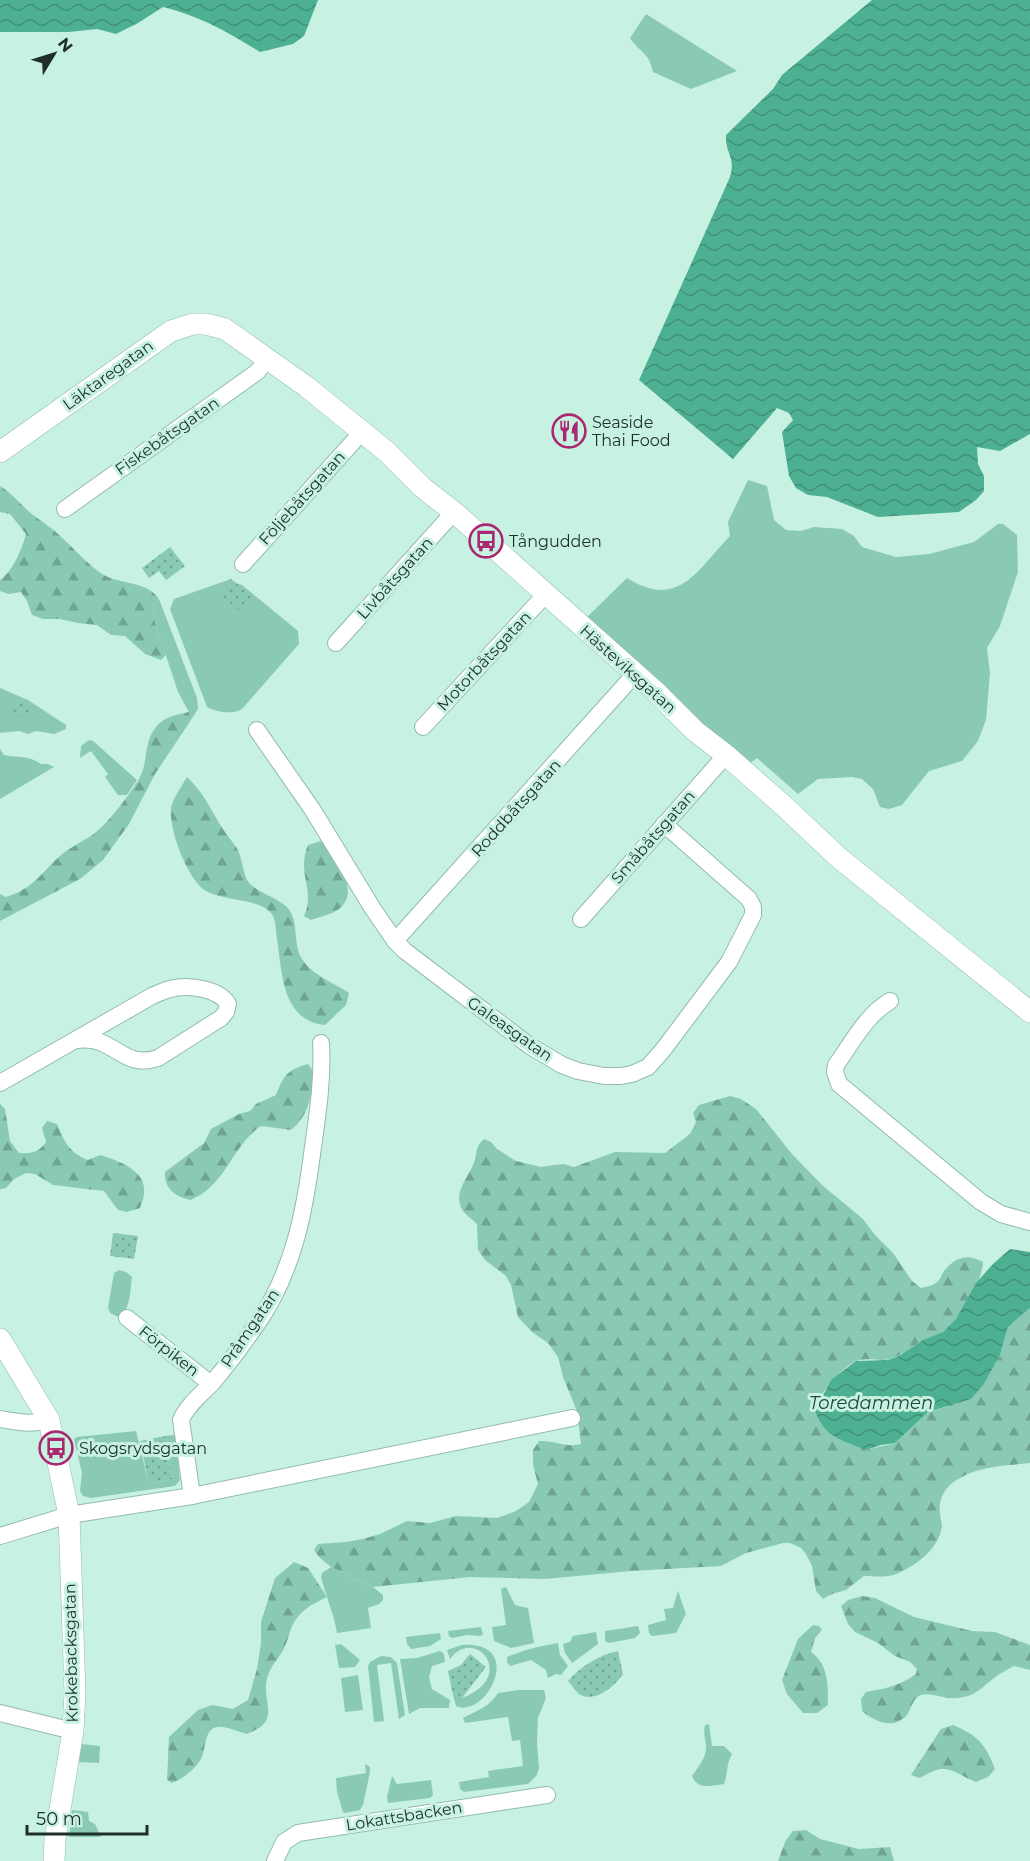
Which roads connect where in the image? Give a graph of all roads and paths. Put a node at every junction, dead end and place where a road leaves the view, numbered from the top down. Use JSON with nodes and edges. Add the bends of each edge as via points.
{"nodes":[{"id":1,"x":225,"y":329,"type":"joint"},
{"id":2,"x":267,"y":359,"type":"junction"},
{"id":3,"x":362,"y":432,"type":"junction"},
{"id":4,"x":0,"y":452,"type":"edge"},
{"id":5,"x":65,"y":509,"type":"dead end"},
{"id":6,"x":454,"y":512,"type":"junction"},
{"id":7,"x":243,"y":564,"type":"dead end"},
{"id":8,"x":546,"y":594,"type":"junction"},
{"id":9,"x":336,"y":643,"type":"dead end"},
{"id":10,"x":635,"y":674,"type":"junction"},
{"id":11,"x":423,"y":727,"type":"dead end"},
{"id":12,"x":257,"y":730,"type":"dead end"},
{"id":13,"x":726,"y":755,"type":"junction"},
{"id":14,"x":664,"y":824,"type":"junction"},
{"id":15,"x":581,"y":919,"type":"dead end"},
{"id":16,"x":395,"y":941,"type":"junction"},
{"id":17,"x":890,"y":1001,"type":"dead end"},
{"id":18,"x":1030,"y":1012,"type":"edge"},
{"id":19,"x":76,"y":1040,"type":"junction"},
{"id":20,"x":321,"y":1043,"type":"dead end"},
{"id":21,"x":0,"y":1083,"type":"edge"},
{"id":22,"x":1030,"y":1222,"type":"edge"},
{"id":23,"x":128,"y":1317,"type":"dead end"},
{"id":24,"x":0,"y":1339,"type":"edge"},
{"id":25,"x":211,"y":1384,"type":"junction"},
{"id":26,"x":572,"y":1418,"type":"dead end"},
{"id":27,"x":0,"y":1419,"type":"edge"},
{"id":28,"x":49,"y":1420,"type":"junction"},
{"id":29,"x":192,"y":1496,"type":"junction"},
{"id":30,"x":69,"y":1515,"type":"junction"},
{"id":31,"x":0,"y":1536,"type":"edge"},
{"id":32,"x":0,"y":1713,"type":"edge"},
{"id":33,"x":73,"y":1731,"type":"junction"},
{"id":34,"x":547,"y":1794,"type":"dead end"},
{"id":35,"x":54,"y":1861,"type":"edge"},
{"id":36,"x":275,"y":1861,"type":"edge"}],
"edges":[{"from":1,"to":2,"type":"street","name":"Hästeviksgatan"},
{"from":1,"to":4,"type":"street","name":"Läktaregatan","via":[[193,324],[171,331]]},
{"from":2,"to":3,"type":"street","name":"Hästeviksgatan"},
{"from":2,"to":5,"type":"street","name":"Fiskebåtsgatan","via":[[257,372]]},
{"from":3,"to":6,"type":"street","name":"Hästeviksgatan"},
{"from":3,"to":7,"type":"street","name":"Följebåtsgatan"},
{"from":6,"to":8,"type":"street","name":"Hästeviksgatan"},
{"from":6,"to":9,"type":"street","name":"Livbåtsgatan"},
{"from":8,"to":10,"type":"street","name":"Hästeviksgatan"},
{"from":8,"to":11,"type":"street","name":"Motorbåtsgatan"},
{"from":10,"to":13,"type":"street","name":"Hästeviksgatan"},
{"from":10,"to":16,"type":"street","name":"Roddbåtsgatan"},
{"from":12,"to":16,"type":"street","name":"Galeasgatan"},
{"from":13,"to":14,"type":"street","name":"Småbåtsgatan"},
{"from":13,"to":18,"type":"street","name":"Hästeviksgatan","via":[[838,857]]},
{"from":14,"to":15,"type":"street","name":"Småbåtsgatan"},
{"from":14,"to":16,"type":"street","name":"Galeasgatan","via":[[749,899],[753,915],[718,978],[663,1050],[640,1072],[604,1076],[560,1064],[530,1046]]},
{"from":17,"to":22,"type":"street","via":[[867,1021],[836,1065],[838,1084],[981,1202],[1001,1214]]},
{"from":19,"to":19,"type":"street","via":[[90,1039],[127,1057],[150,1061],[221,1018],[228,1004],[221,995],[208,991],[173,988]]},
{"from":19,"to":21,"type":"street"},
{"from":20,"to":25,"type":"street","name":"Pråmgatan","via":[[321,1089],[302,1220],[293,1252],[259,1321]]},
{"from":23,"to":25,"type":"street","name":"Förpiken"},
{"from":24,"to":28,"type":"street","name":"Krokebacksgatan"},
{"from":25,"to":29,"type":"street","name":"Pråmgatan","via":[[181,1420]]},
{"from":26,"to":29,"type":"street"},
{"from":27,"to":28,"type":"street","via":[[22,1423]]},
{"from":28,"to":30,"type":"street","name":"Krokebacksgatan"},
{"from":29,"to":30,"type":"street"},
{"from":30,"to":31,"type":"street"},
{"from":30,"to":33,"type":"street","name":"Krokebacksgatan"},
{"from":32,"to":33,"type":"street"},
{"from":33,"to":35,"type":"street","name":"Krokebacksgatan"},
{"from":34,"to":36,"type":"street","name":"Lokattsbacken","via":[[298,1833],[284,1842]]}]}
